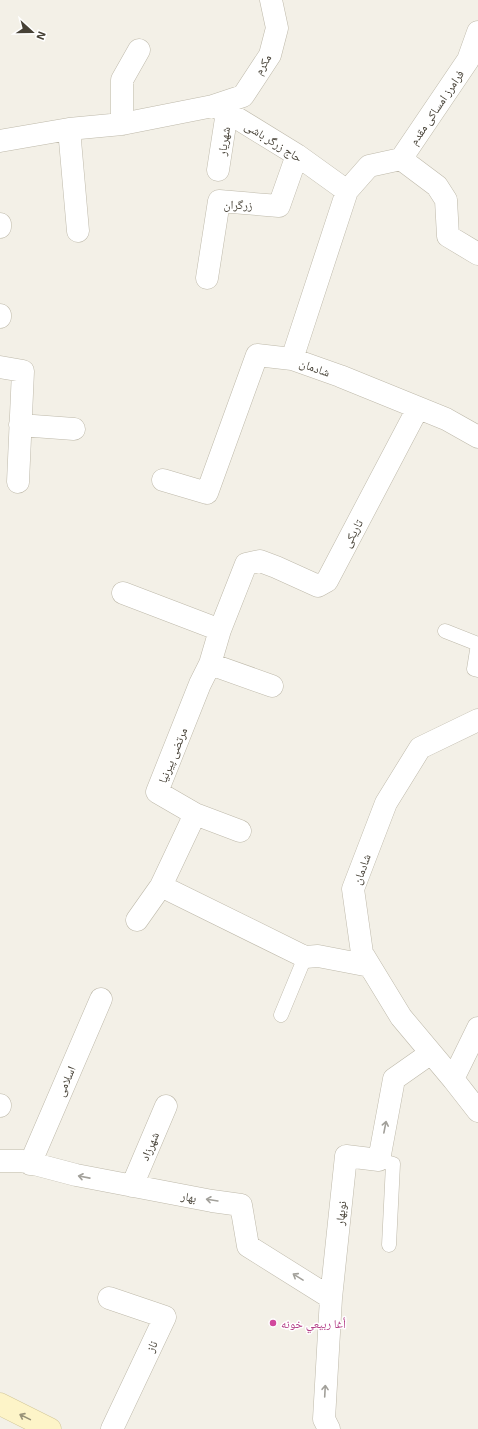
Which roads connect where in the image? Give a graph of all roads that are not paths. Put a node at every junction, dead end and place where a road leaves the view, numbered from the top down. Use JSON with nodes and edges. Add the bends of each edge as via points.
{"nodes":[{"id":1,"x":271,"y":0,"type":"edge"},
{"id":2,"x":478,"y":32,"type":"edge"},
{"id":3,"x":139,"y":50,"type":"dead end"},
{"id":4,"x":220,"y":109,"type":"junction"},
{"id":5,"x":122,"y":124,"type":"junction"},
{"id":6,"x":69,"y":129,"type":"junction"},
{"id":7,"x":0,"y":141,"type":"edge"},
{"id":8,"x":297,"y":155,"type":"junction"},
{"id":9,"x":401,"y":159,"type":"junction"},
{"id":10,"x":218,"y":170,"type":"dead end"},
{"id":11,"x":347,"y":191,"type":"junction"},
{"id":12,"x":0,"y":224,"type":"edge"},
{"id":13,"x":0,"y":227,"type":"edge"},
{"id":14,"x":78,"y":231,"type":"dead end"},
{"id":15,"x":478,"y":254,"type":"edge"},
{"id":16,"x":207,"y":278,"type":"dead end"},
{"id":17,"x":292,"y":359,"type":"junction"},
{"id":18,"x":0,"y":367,"type":"edge"},
{"id":19,"x":418,"y":408,"type":"junction"},
{"id":20,"x":20,"y":424,"type":"junction"},
{"id":21,"x":74,"y":429,"type":"dead end"},
{"id":22,"x":478,"y":436,"type":"edge"},
{"id":23,"x":163,"y":480,"type":"dead end"},
{"id":24,"x":18,"y":482,"type":"dead end"},
{"id":25,"x":246,"y":564,"type":"joint"},
{"id":26,"x":123,"y":593,"type":"dead end"},
{"id":27,"x":220,"y":630,"type":"junction"},
{"id":28,"x":445,"y":631,"type":"dead end"},
{"id":29,"x":210,"y":664,"type":"junction"},
{"id":30,"x":478,"y":670,"type":"edge"},
{"id":31,"x":272,"y":686,"type":"dead end"},
{"id":32,"x":476,"y":723,"type":"edge"},
{"id":33,"x":195,"y":814,"type":"junction"},
{"id":34,"x":240,"y":831,"type":"dead end"},
{"id":35,"x":161,"y":886,"type":"junction"},
{"id":36,"x":137,"y":920,"type":"dead end"},
{"id":37,"x":305,"y":957,"type":"junction"},
{"id":38,"x":370,"y":966,"type":"junction"},
{"id":39,"x":101,"y":999,"type":"dead end"},
{"id":40,"x":281,"y":1015,"type":"dead end"},
{"id":41,"x":478,"y":1028,"type":"edge"},
{"id":42,"x":431,"y":1053,"type":"junction"},
{"id":43,"x":453,"y":1079,"type":"junction"},
{"id":44,"x":166,"y":1106,"type":"dead end"},
{"id":45,"x":478,"y":1111,"type":"edge"},
{"id":46,"x":379,"y":1160,"type":"junction"},
{"id":47,"x":0,"y":1161,"type":"edge"},
{"id":48,"x":30,"y":1164,"type":"junction"},
{"id":49,"x":132,"y":1186,"type":"junction"},
{"id":50,"x":389,"y":1245,"type":"dead end"},
{"id":51,"x":109,"y":1298,"type":"dead end"},
{"id":52,"x":331,"y":1298,"type":"junction"},
{"id":53,"x":0,"y":1404,"type":"edge"},
{"id":54,"x":50,"y":1429,"type":"edge"},
{"id":55,"x":112,"y":1429,"type":"edge"},
{"id":56,"x":329,"y":1429,"type":"edge"}],
"edges":[{"from":1,"to":4,"type":"street","name":"مکرم","via":[[278,28],[270,55],[243,96]]},
{"from":2,"to":9,"type":"street","name":"فرامرز امساکی مقدم","via":[[468,60]]},
{"from":3,"to":5,"type":"street","via":[[122,80]]},
{"from":4,"to":5,"type":"street"},
{"from":4,"to":8,"type":"street","name":"حاج زرگر باشی"},
{"from":4,"to":10,"type":"street","name":"شهریار"},
{"from":5,"to":6,"type":"street"},
{"from":6,"to":7,"type":"street"},
{"from":6,"to":14,"type":"street"},
{"from":8,"to":11,"type":"street","name":"حاج زرگر باشی"},
{"from":8,"to":16,"type":"street","name":"زرگران","via":[[279,206],[219,202]]},
{"from":9,"to":11,"type":"street","via":[[369,166]]},
{"from":9,"to":15,"type":"street","via":[[440,190],[446,200],[448,236]]},
{"from":11,"to":17,"type":"street","name":"شادمان"},
{"from":12,"to":13,"type":"street"},
{"from":17,"to":19,"type":"street","name":"شادمان"},
{"from":17,"to":23,"type":"street","via":[[258,355],[207,493]]},
{"from":18,"to":20,"type":"street","via":[[23,371]]},
{"from":19,"to":22,"type":"street","name":"شادمان","via":[[446,418]]},
{"from":19,"to":25,"type":"street","name":"تاریکی","via":[[327,581],[318,586],[260,562]]},
{"from":20,"to":21,"type":"street"},
{"from":20,"to":24,"type":"street"},
{"from":25,"to":27,"type":"street","name":"مرتضی پیرنیا"},
{"from":26,"to":27,"type":"street"},
{"from":27,"to":29,"type":"street","name":"مرتضی پیرنیا"},
{"from":28,"to":30,"type":"lane","via":[[478,644],[474,668]]},
{"from":29,"to":31,"type":"street"},
{"from":29,"to":33,"type":"street","name":"مرتضی پیرنیا","via":[[157,792]]},
{"from":32,"to":38,"type":"street","name":"شادمان","via":[[420,748],[386,803],[354,889],[362,953]]},
{"from":33,"to":34,"type":"street"},
{"from":33,"to":35,"type":"street"},
{"from":35,"to":36,"type":"street"},
{"from":35,"to":37,"type":"street"},
{"from":37,"to":38,"type":"street","via":[[318,956]]},
{"from":37,"to":40,"type":"lane"},
{"from":38,"to":42,"type":"street","name":"شادمان","via":[[401,1017]]},
{"from":39,"to":48,"type":"street","name":"اسلامی"},
{"from":41,"to":43,"type":"street"},
{"from":42,"to":43,"type":"street","name":"شادمان"},
{"from":46,"to":42,"type":"street","one_way":true,"via":[[394,1079]]},
{"from":43,"to":45,"type":"street","name":"شادمان"},
{"from":44,"to":49,"type":"street","name":"شهرزاد"},
{"from":46,"to":50,"type":"lane","via":[[392,1164]]},
{"from":46,"to":52,"type":"street","name":"نوبهار","via":[[346,1156]]},
{"from":47,"to":48,"type":"street","name":"بهار","via":[[23,1161]]},
{"from":49,"to":48,"type":"street","name":"بهار","one_way":true},
{"from":52,"to":49,"type":"street","name":"بهار","one_way":true,"via":[[248,1246],[241,1204]]},
{"from":51,"to":55,"type":"street","name":"ناز","via":[[164,1317]]},
{"from":56,"to":52,"type":"street","name":"نوبهار","one_way":true,"via":[[324,1420]]},
{"from":54,"to":53,"type":"main road","one_way":true}]}
